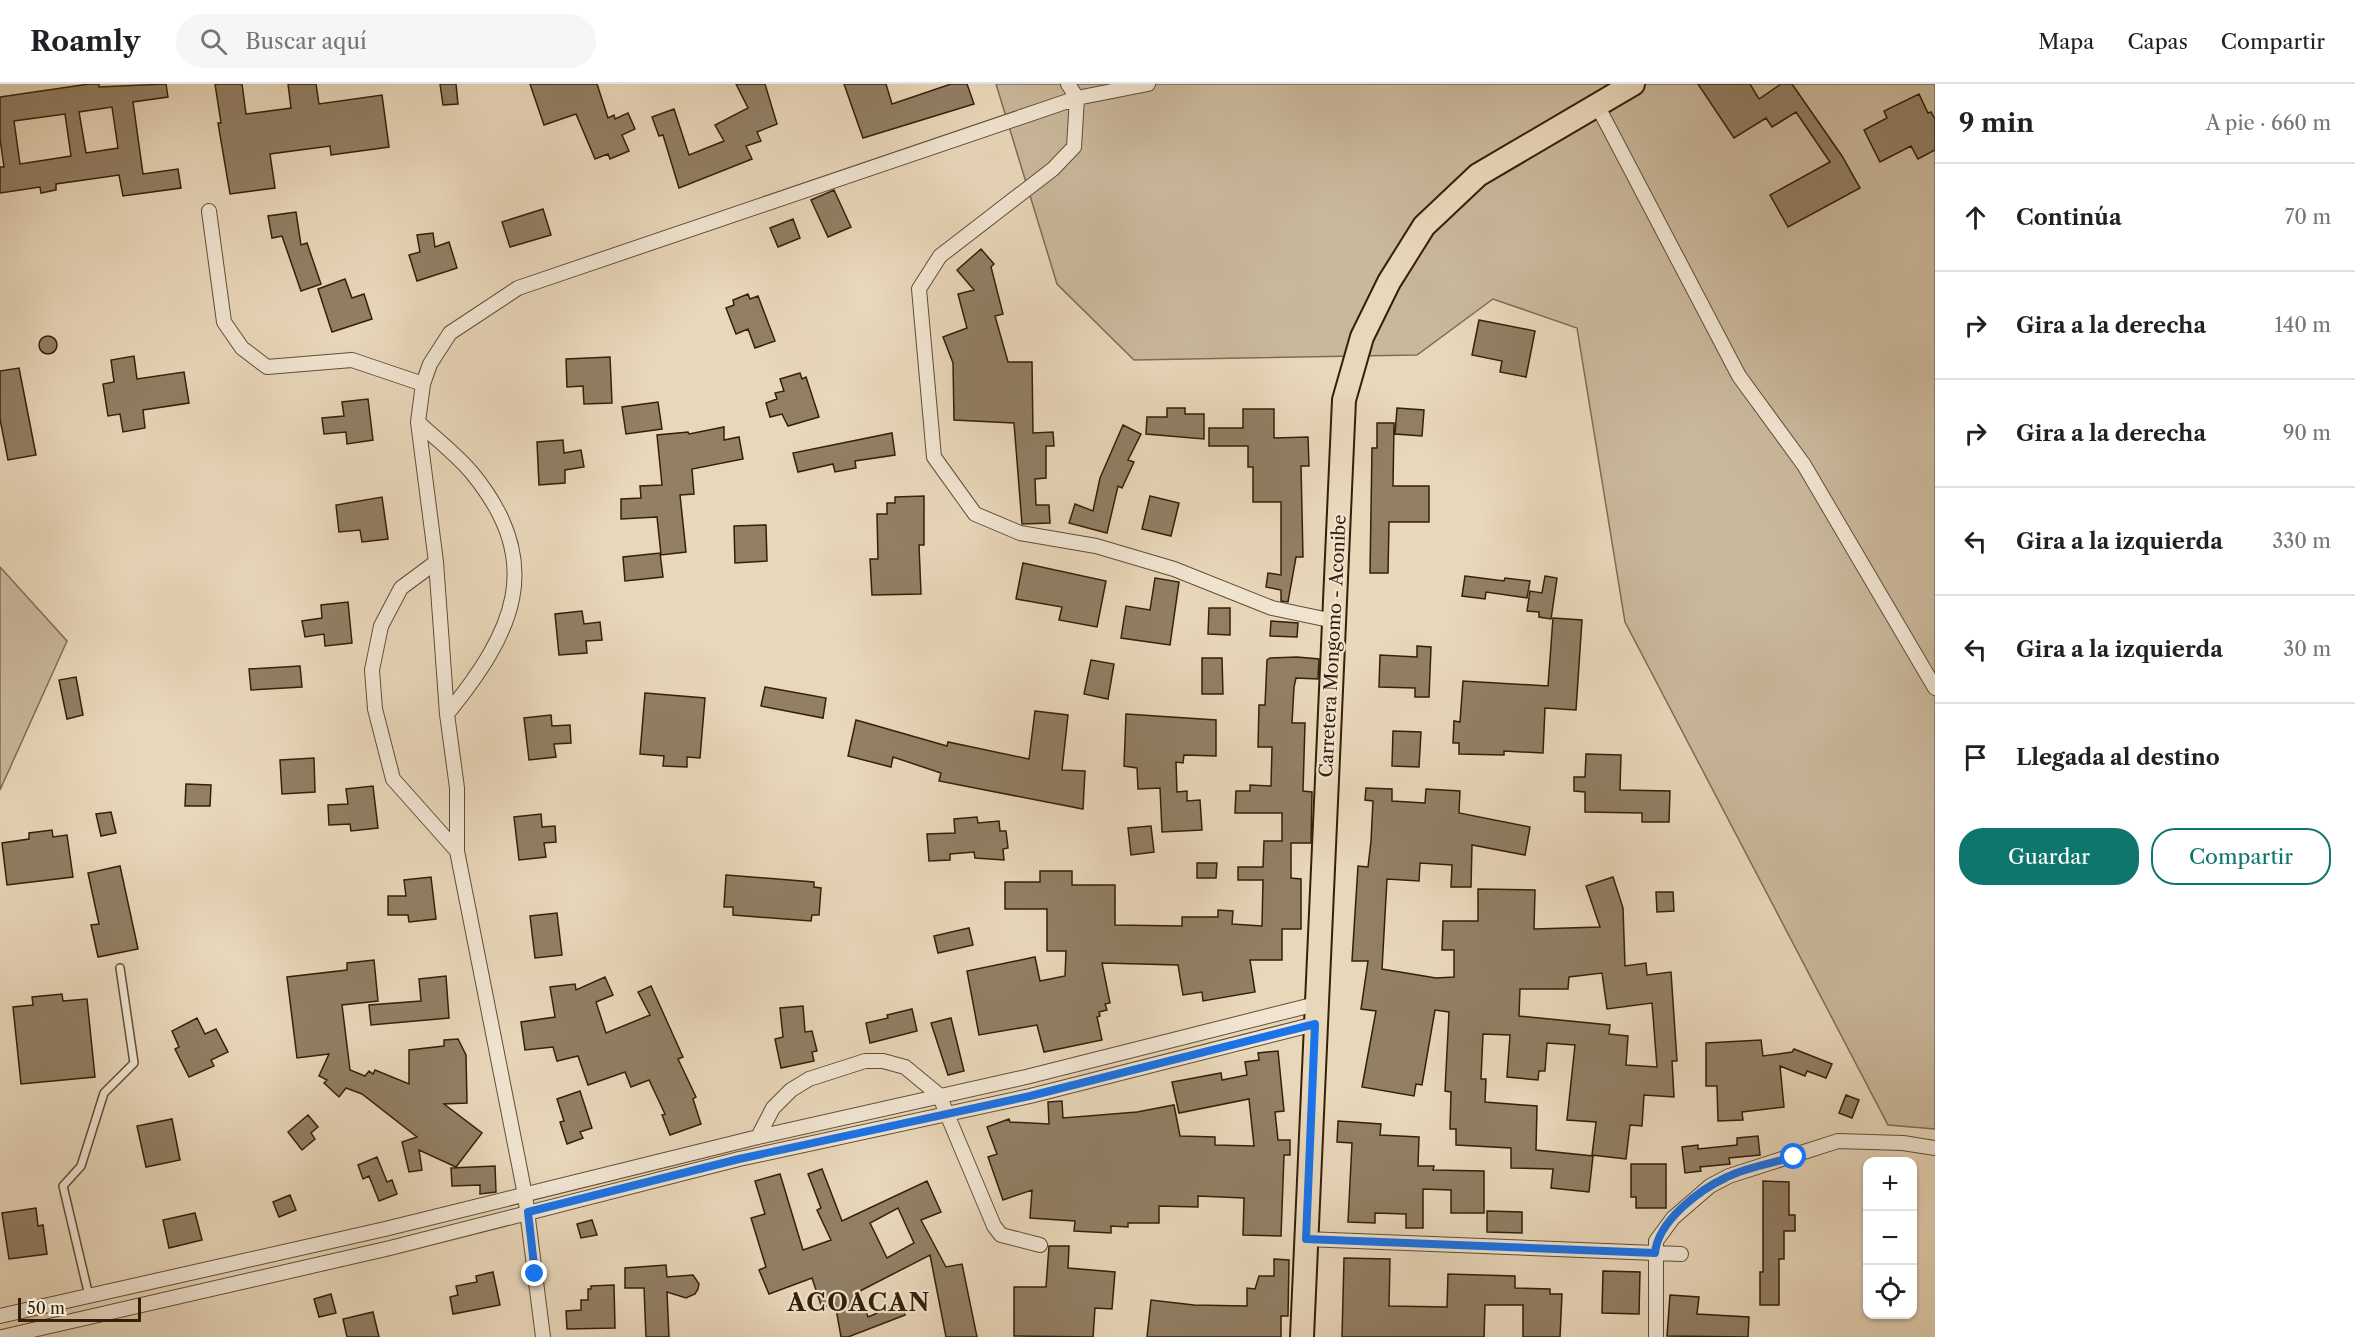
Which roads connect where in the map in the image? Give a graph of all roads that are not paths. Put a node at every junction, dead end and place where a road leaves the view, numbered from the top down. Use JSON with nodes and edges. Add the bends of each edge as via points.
{"nodes":[{"id":1,"x":1068,"y":84,"type":"edge"},
{"id":2,"x":1148,"y":84,"type":"edge"},
{"id":3,"x":1633,"y":84,"type":"edge"},
{"id":4,"x":1077,"y":98,"type":"junction"},
{"id":5,"x":1597,"y":105,"type":"junction"},
{"id":6,"x":209,"y":211,"type":"dead end"},
{"id":7,"x":423,"y":384,"type":"junction"},
{"id":8,"x":418,"y":422,"type":"junction"},
{"id":9,"x":436,"y":562,"type":"junction"},
{"id":10,"x":1334,"y":621,"type":"junction"},
{"id":11,"x":1935,"y":688,"type":"edge"},
{"id":12,"x":447,"y":714,"type":"junction"},
{"id":13,"x":457,"y":851,"type":"junction"},
{"id":14,"x":120,"y":968,"type":"dead end"},
{"id":15,"x":1315,"y":1014,"type":"junction"},
{"id":16,"x":939,"y":1095,"type":"junction"},
{"id":17,"x":948,"y":1113,"type":"junction"},
{"id":18,"x":758,"y":1137,"type":"junction"},
{"id":19,"x":1935,"y":1148,"type":"edge"},
{"id":20,"x":525,"y":1195,"type":"junction"},
{"id":21,"x":528,"y":1212,"type":"junction"},
{"id":22,"x":1306,"y":1239,"type":"junction"},
{"id":23,"x":1040,"y":1245,"type":"dead end"},
{"id":24,"x":1655,"y":1253,"type":"junction"},
{"id":25,"x":1681,"y":1254,"type":"dead end"},
{"id":26,"x":88,"y":1296,"type":"junction"},
{"id":27,"x":0,"y":1317,"type":"edge"},
{"id":28,"x":2,"y":1337,"type":"edge"},
{"id":29,"x":543,"y":1337,"type":"edge"},
{"id":30,"x":1302,"y":1337,"type":"edge"},
{"id":31,"x":1656,"y":1337,"type":"edge"}],
"edges":[{"from":1,"to":4,"type":"street"},
{"from":2,"to":4,"type":"street"},
{"from":3,"to":5,"type":"main road","name":"Carretera Mongomo - Aconibe"},
{"from":4,"to":7,"type":"street","via":[[518,288],[450,333],[430,364]]},
{"from":4,"to":10,"type":"street","via":[[1074,147],[1053,170],[940,256],[919,289],[934,457],[975,514],[1020,533],[1096,546],[1174,568],[1272,608]]},
{"from":5,"to":10,"type":"main road","name":"Carretera Mongomo - Aconibe","via":[[1478,175],[1424,226],[1389,282],[1362,337],[1344,400]]},
{"from":5,"to":11,"type":"street","via":[[1739,376],[1804,465]]},
{"from":6,"to":7,"type":"street","via":[[224,322],[242,348],[267,367],[352,360]]},
{"from":7,"to":8,"type":"street"},
{"from":8,"to":9,"type":"street"},
{"from":8,"to":12,"type":"street","via":[[470,471],[504,520],[514,578],[512,606],[503,632],[472,683]]},
{"from":9,"to":12,"type":"street"},
{"from":9,"to":13,"type":"street","via":[[400,588],[381,626],[372,670],[373,690],[393,779]]},
{"from":10,"to":15,"type":"main road","name":"Carretera Mongomo - Aconibe"},
{"from":12,"to":13,"type":"street","via":[[457,788]]},
{"from":13,"to":20,"type":"street"},
{"from":14,"to":26,"type":"lane","via":[[134,1063],[104,1093],[81,1166],[63,1186]]},
{"from":15,"to":16,"type":"street"},
{"from":15,"to":17,"type":"street","via":[[1030,1096]]},
{"from":15,"to":22,"type":"main road","name":"Carretera Mongomo - Aconibe"},
{"from":16,"to":17,"type":"street"},
{"from":16,"to":18,"type":"street"},
{"from":16,"to":18,"type":"street","via":[[905,1067],[865,1061],[809,1078],[791,1090],[773,1108]]},
{"from":17,"to":21,"type":"street","via":[[739,1159]]},
{"from":17,"to":23,"type":"street","via":[[994,1226],[1001,1235]]},
{"from":18,"to":20,"type":"street"},
{"from":19,"to":24,"type":"street","via":[[1838,1141],[1729,1176],[1710,1186],[1674,1218],[1656,1242]]},
{"from":20,"to":21,"type":"street"},
{"from":20,"to":26,"type":"street"},
{"from":21,"to":28,"type":"street","via":[[390,1248]]},
{"from":21,"to":29,"type":"street"},
{"from":22,"to":24,"type":"street"},
{"from":22,"to":30,"type":"main road","name":"Carretera Mongomo - Aconibe"},
{"from":24,"to":25,"type":"street"},
{"from":24,"to":31,"type":"street"},
{"from":26,"to":27,"type":"street"}]}
